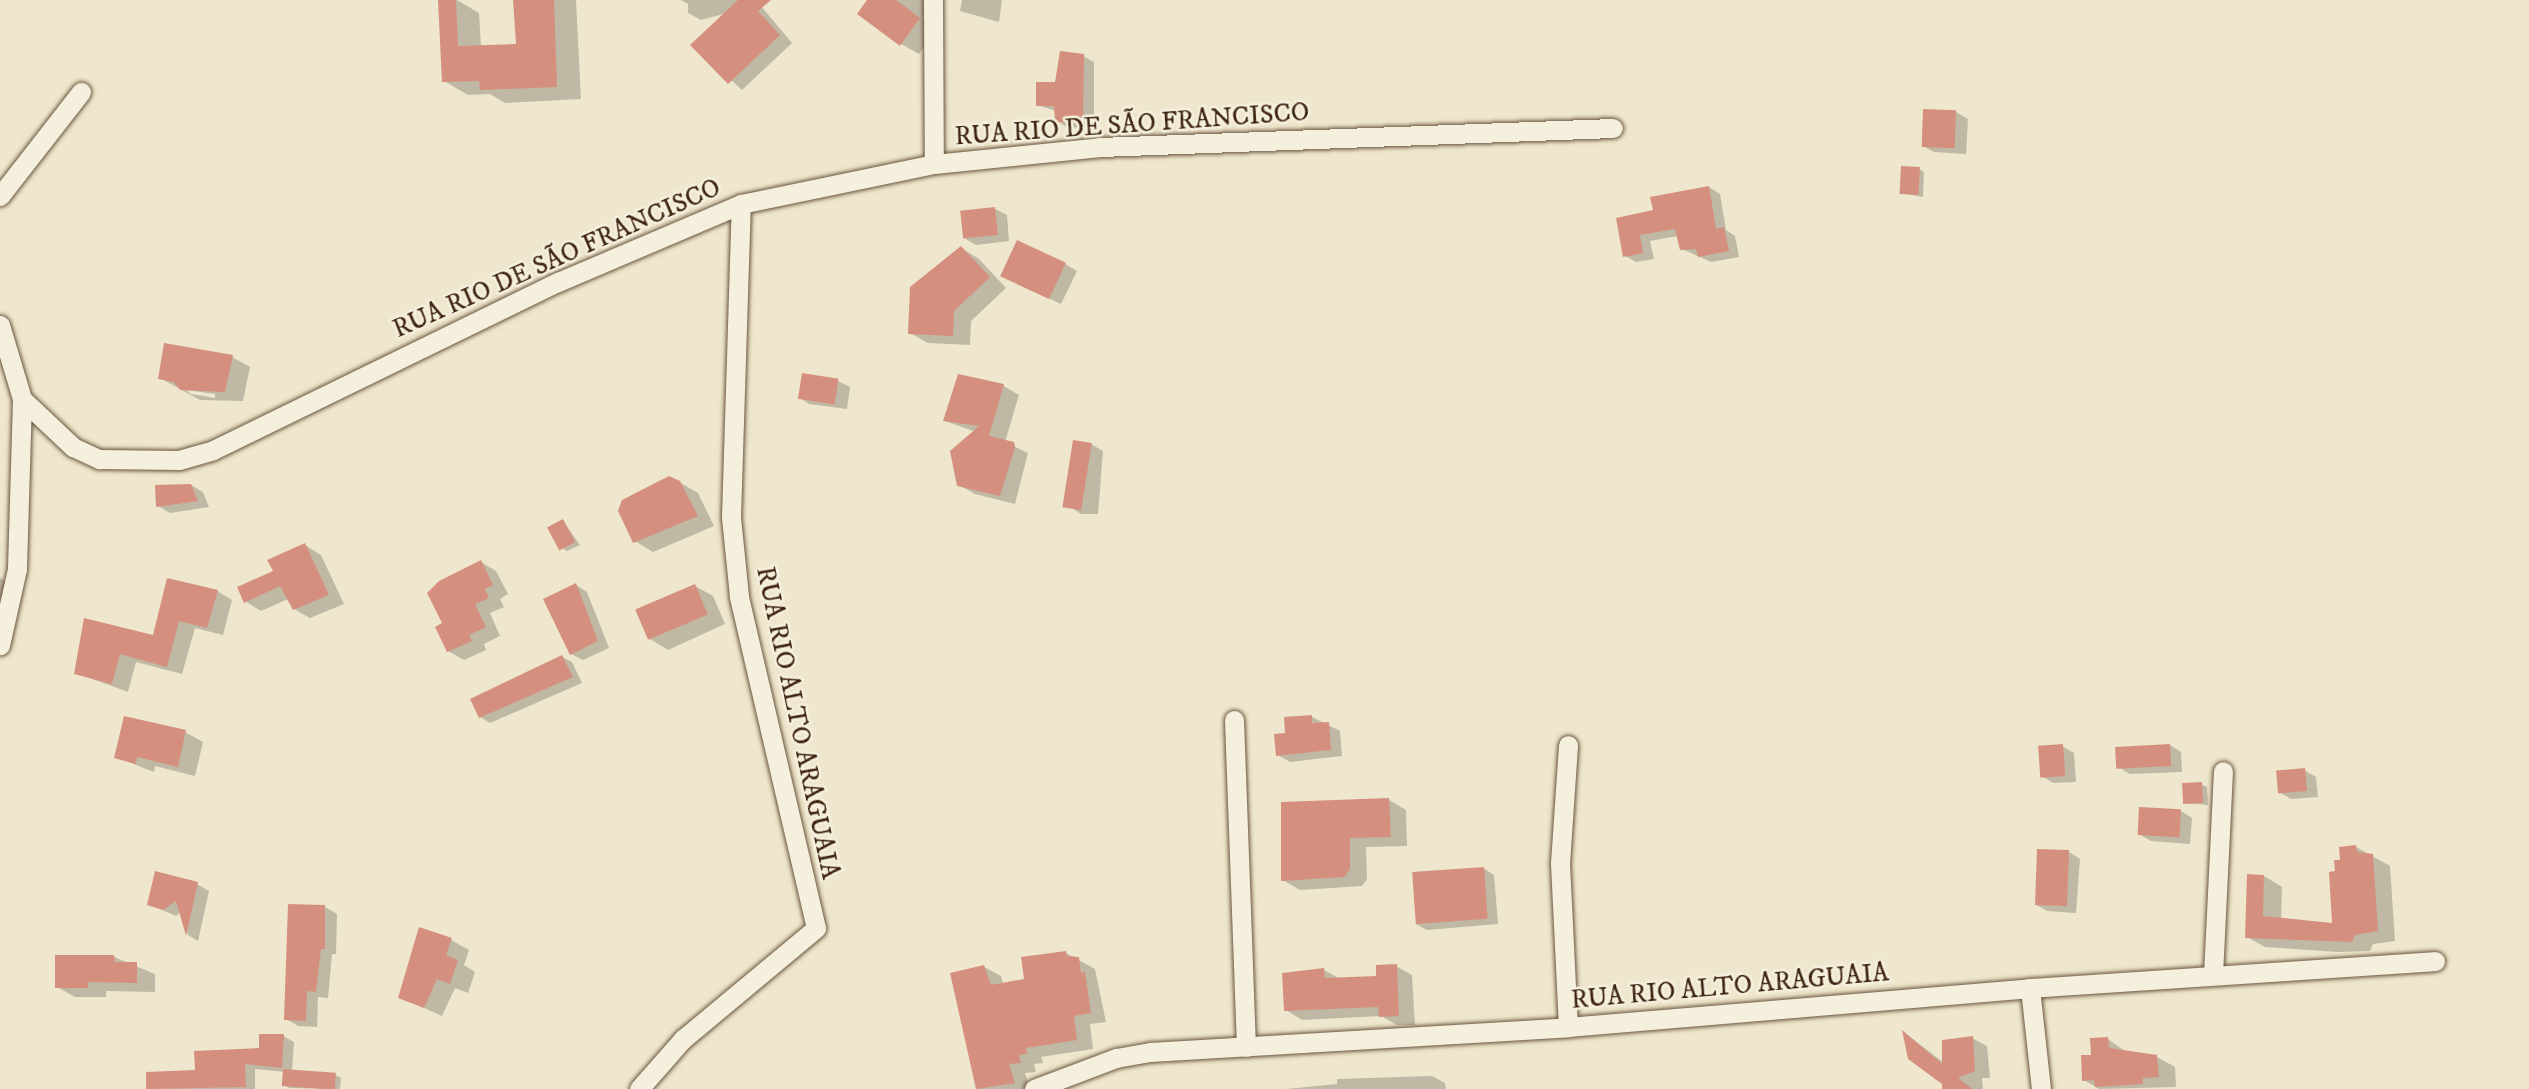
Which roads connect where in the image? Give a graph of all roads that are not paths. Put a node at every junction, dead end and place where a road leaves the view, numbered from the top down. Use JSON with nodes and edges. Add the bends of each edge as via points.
{"nodes":[{"id":1,"x":933,"y":0,"type":"edge"},
{"id":2,"x":81,"y":92,"type":"dead end"},
{"id":3,"x":1613,"y":128,"type":"dead end"},
{"id":4,"x":934,"y":164,"type":"junction"},
{"id":5,"x":0,"y":196,"type":"edge"},
{"id":6,"x":741,"y":204,"type":"junction"},
{"id":7,"x":0,"y":325,"type":"edge"},
{"id":8,"x":22,"y":400,"type":"junction"},
{"id":9,"x":0,"y":645,"type":"edge"},
{"id":10,"x":1234,"y":720,"type":"dead end"},
{"id":11,"x":1568,"y":745,"type":"dead end"},
{"id":12,"x":2222,"y":771,"type":"dead end"},
{"id":13,"x":2435,"y":961,"type":"dead end"},
{"id":14,"x":2213,"y":975,"type":"junction"},
{"id":15,"x":2030,"y":988,"type":"junction"},
{"id":16,"x":1568,"y":1027,"type":"junction"},
{"id":17,"x":1246,"y":1047,"type":"junction"},
{"id":18,"x":639,"y":1089,"type":"edge"},
{"id":19,"x":1034,"y":1089,"type":"edge"},
{"id":20,"x":2041,"y":1089,"type":"edge"}],
"edges":[{"from":1,"to":4,"type":"street"},
{"from":2,"to":5,"type":"street"},
{"from":3,"to":4,"type":"street","name":"RUA RIO DE SÃO FRANCISCO","via":[[1100,147]]},
{"from":4,"to":6,"type":"street","name":"RUA RIO DE SÃO FRANCISCO"},
{"from":6,"to":8,"type":"street","name":"RUA RIO DE SÃO FRANCISCO","via":[[558,282],[213,450],[179,460],[99,459],[73,447]]},
{"from":6,"to":18,"type":"street","name":"RUA RIO ALTO ARAGUAIA","via":[[732,530],[739,596],[816,928],[683,1039]]},
{"from":7,"to":8,"type":"street"},
{"from":8,"to":9,"type":"street","via":[[17,569]]},
{"from":10,"to":17,"type":"street"},
{"from":11,"to":16,"type":"street","via":[[1560,863]]},
{"from":12,"to":14,"type":"street"},
{"from":13,"to":14,"type":"street","name":"RUA RIO ALTO ARAGUAIA"},
{"from":14,"to":15,"type":"street","name":"RUA RIO ALTO ARAGUAIA"},
{"from":15,"to":16,"type":"street","name":"RUA RIO ALTO ARAGUAIA"},
{"from":15,"to":20,"type":"street"},
{"from":16,"to":17,"type":"street","name":"RUA RIO ALTO ARAGUAIA"},
{"from":17,"to":19,"type":"street","name":"RUA RIO ALTO ARAGUAIA","via":[[1116,1058]]}]}
